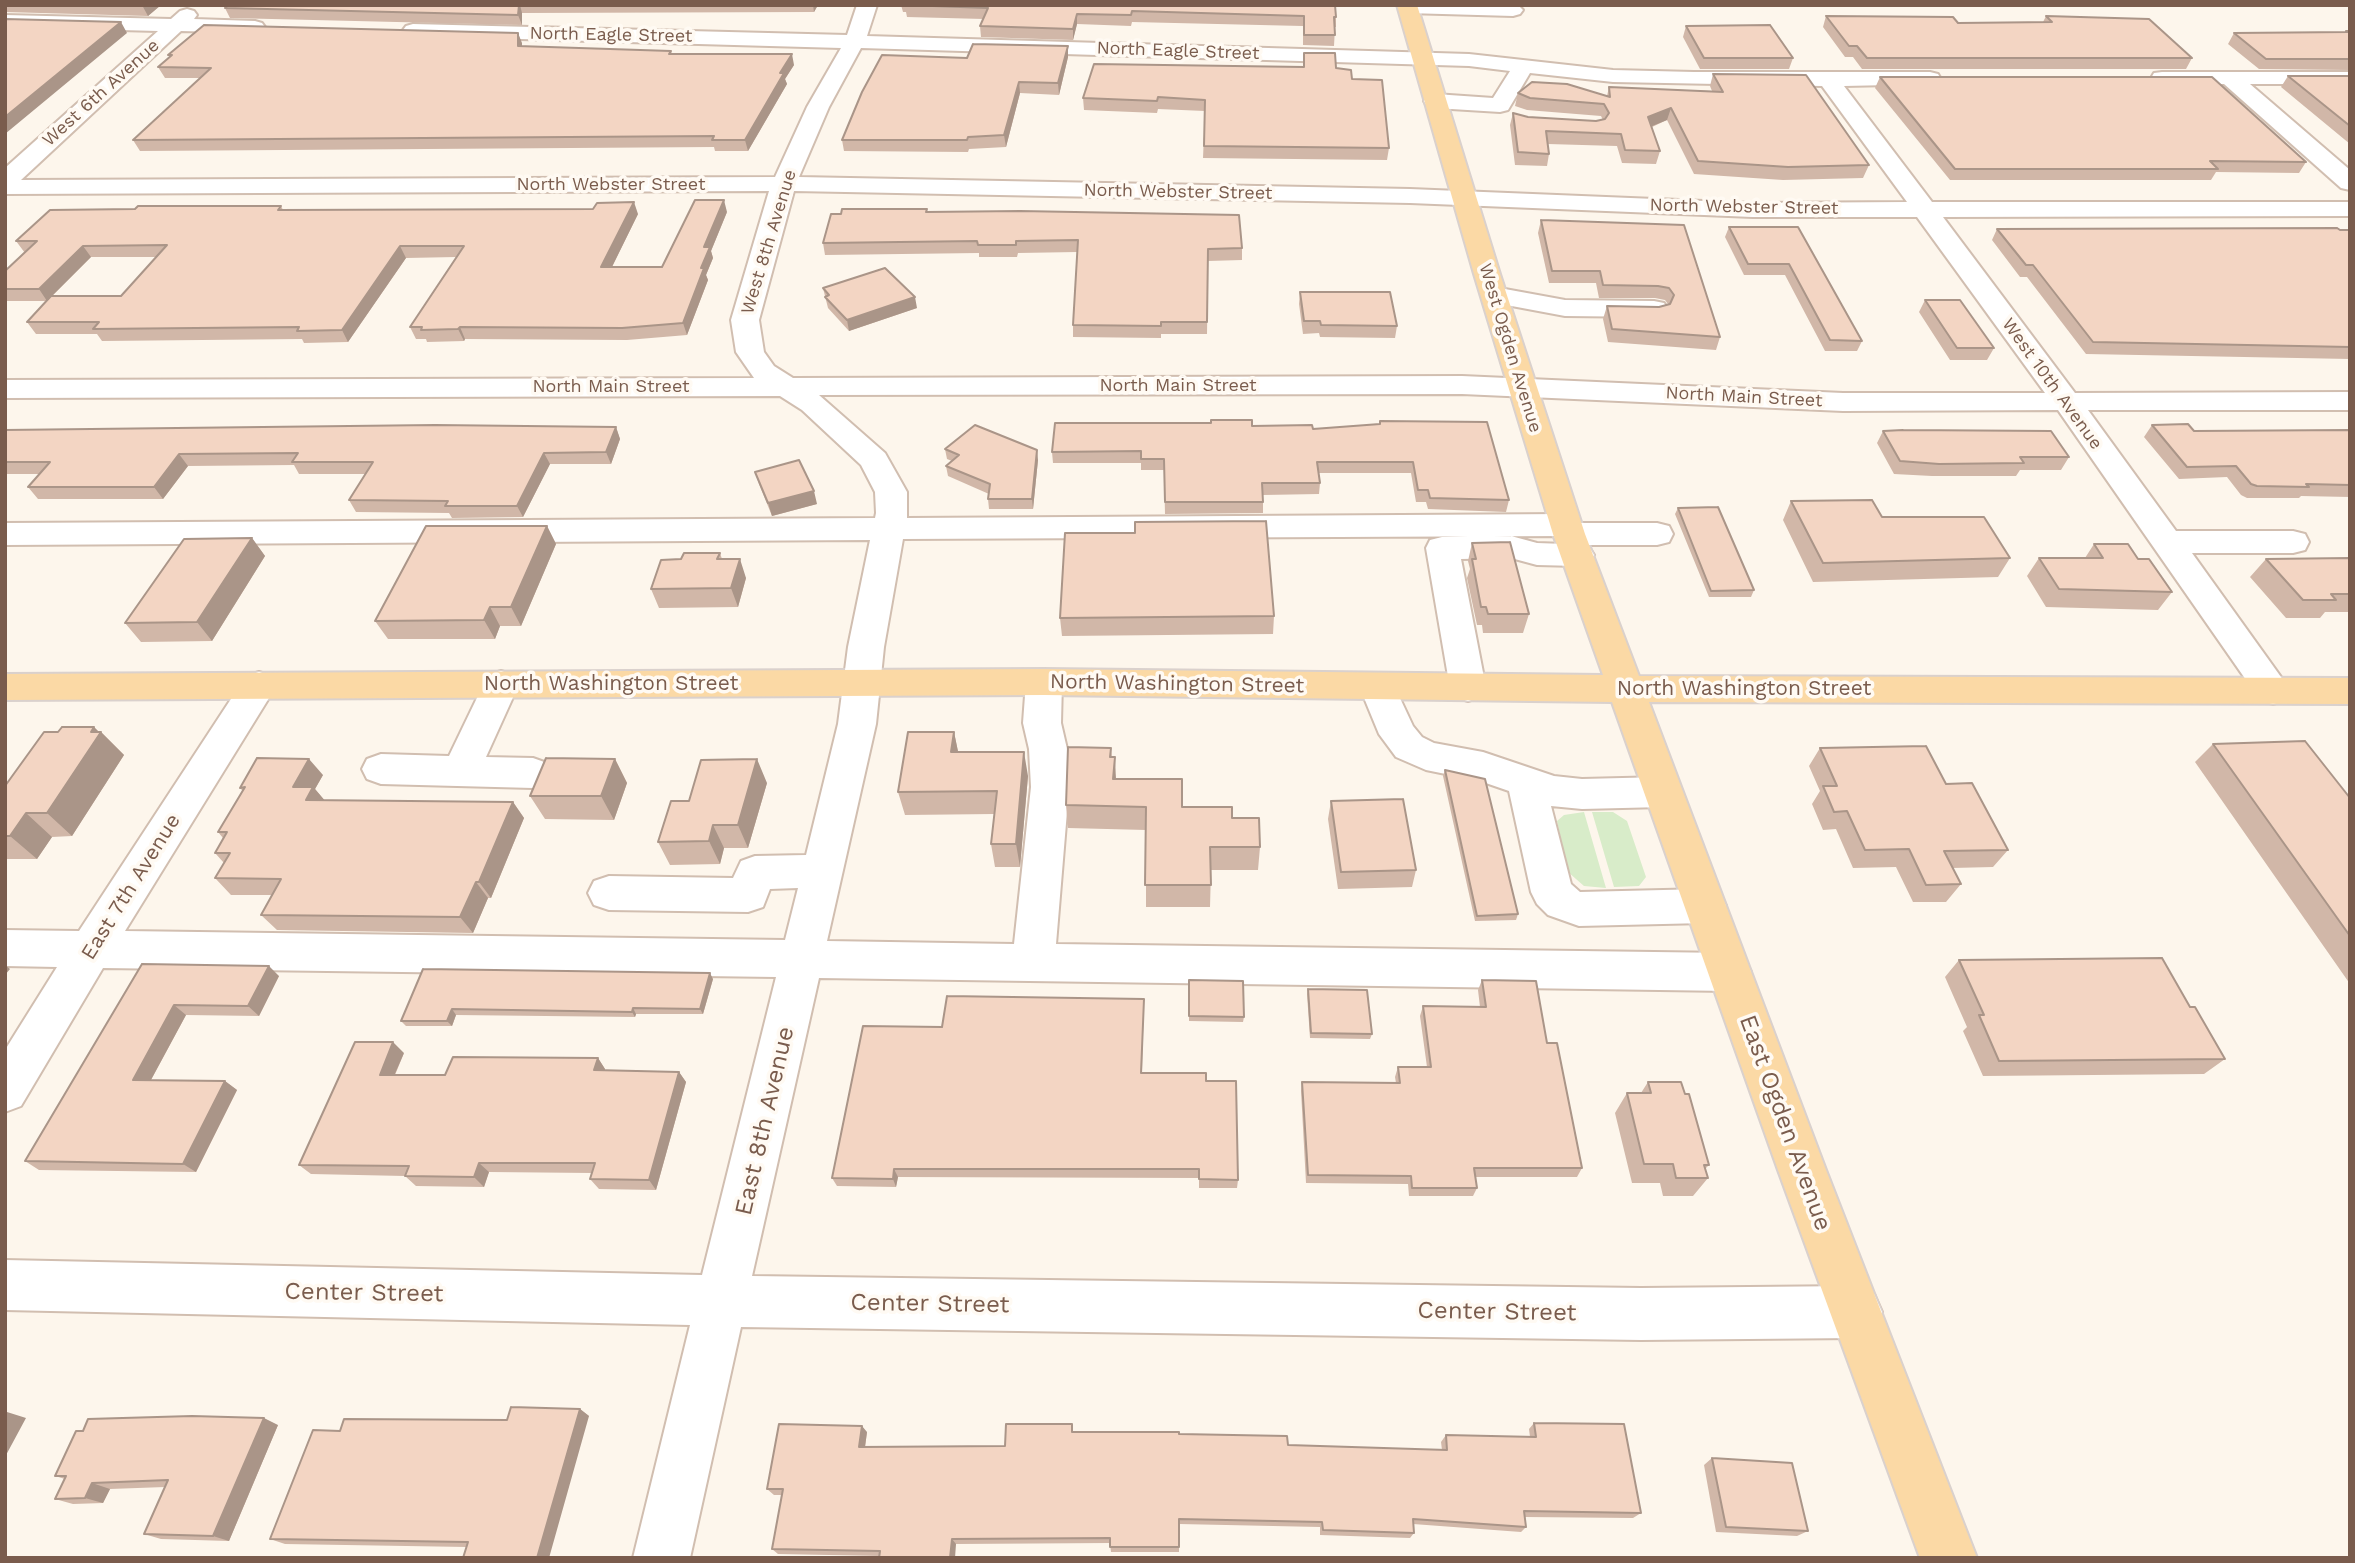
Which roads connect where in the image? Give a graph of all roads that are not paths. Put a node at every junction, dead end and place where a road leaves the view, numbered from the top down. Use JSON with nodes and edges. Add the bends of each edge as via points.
{"nodes":[{"id":1,"x":198,"y":5,"type":"edge"},
{"id":2,"x":867,"y":5,"type":"edge"},
{"id":3,"x":1407,"y":6,"type":"edge"},
{"id":4,"x":1513,"y":10,"type":"dead end"},
{"id":5,"x":5,"y":21,"type":"edge"},
{"id":6,"x":176,"y":25,"type":"junction"},
{"id":7,"x":277,"y":27,"type":"edge"},
{"id":8,"x":389,"y":30,"type":"edge"},
{"id":9,"x":855,"y":41,"type":"junction"},
{"id":10,"x":1423,"y":58,"type":"junction"},
{"id":11,"x":1524,"y":65,"type":"junction"},
{"id":12,"x":2230,"y":78,"type":"junction"},
{"id":13,"x":2350,"y":78,"type":"edge"},
{"id":14,"x":1828,"y":79,"type":"junction"},
{"id":15,"x":1953,"y":79,"type":"edge"},
{"id":16,"x":2147,"y":79,"type":"edge"},
{"id":17,"x":1435,"y":101,"type":"junction"},
{"id":18,"x":5,"y":181,"type":"edge"},
{"id":19,"x":2350,"y":183,"type":"edge"},
{"id":20,"x":784,"y":184,"type":"junction"},
{"id":21,"x":5,"y":187,"type":"edge"},
{"id":22,"x":1464,"y":197,"type":"junction"},
{"id":23,"x":2350,"y":209,"type":"edge"},
{"id":24,"x":1923,"y":210,"type":"junction"},
{"id":25,"x":1494,"y":295,"type":"junction"},
{"id":26,"x":1565,"y":308,"type":"junction"},
{"id":27,"x":1654,"y":309,"type":"edge"},
{"id":28,"x":1506,"y":334,"type":"junction"},
{"id":29,"x":786,"y":387,"type":"junction"},
{"id":30,"x":1522,"y":387,"type":"junction"},
{"id":31,"x":5,"y":389,"type":"edge"},
{"id":32,"x":2066,"y":401,"type":"junction"},
{"id":33,"x":2350,"y":401,"type":"edge"},
{"id":34,"x":889,"y":528,"type":"junction"},
{"id":35,"x":5,"y":534,"type":"edge"},
{"id":36,"x":1657,"y":534,"type":"dead end"},
{"id":37,"x":1571,"y":538,"type":"junction"},
{"id":38,"x":2166,"y":542,"type":"junction"},
{"id":39,"x":2293,"y":542,"type":"dead end"},
{"id":40,"x":862,"y":682,"type":"junction"},
{"id":41,"x":1044,"y":682,"type":"junction"},
{"id":42,"x":501,"y":684,"type":"junction"},
{"id":43,"x":259,"y":685,"type":"junction"},
{"id":44,"x":5,"y":687,"type":"edge"},
{"id":45,"x":1378,"y":688,"type":"junction"},
{"id":46,"x":1468,"y":688,"type":"junction"},
{"id":47,"x":1624,"y":688,"type":"junction"},
{"id":48,"x":2273,"y":691,"type":"junction"},
{"id":49,"x":2350,"y":691,"type":"edge"},
{"id":50,"x":382,"y":769,"type":"dead end"},
{"id":51,"x":461,"y":771,"type":"junction"},
{"id":52,"x":533,"y":773,"type":"dead end"},
{"id":53,"x":1526,"y":781,"type":"junction"},
{"id":54,"x":1663,"y":792,"type":"junction"},
{"id":55,"x":823,"y":872,"type":"junction"},
{"id":56,"x":609,"y":893,"type":"dead end"},
{"id":57,"x":1705,"y":906,"type":"junction"},
{"id":58,"x":5,"y":948,"type":"edge"},
{"id":59,"x":91,"y":949,"type":"junction"},
{"id":60,"x":803,"y":959,"type":"junction"},
{"id":61,"x":1033,"y":962,"type":"junction"},
{"id":62,"x":1730,"y":972,"type":"junction"},
{"id":63,"x":5,"y":1091,"type":"edge"},
{"id":64,"x":5,"y":1284,"type":"edge"},
{"id":65,"x":722,"y":1301,"type":"junction"},
{"id":66,"x":1856,"y":1312,"type":"junction"},
{"id":67,"x":661,"y":1558,"type":"edge"},
{"id":68,"x":1949,"y":1558,"type":"edge"}],
"edges":[{"from":1,"to":6,"type":"street","name":"West 6th Avenue"},
{"from":2,"to":9,"type":"street","name":"West 8th Avenue"},
{"from":3,"to":4,"type":"street"},
{"from":3,"to":10,"type":"main road","name":"West Ogden Avenue"},
{"from":5,"to":6,"type":"street"},
{"from":6,"to":7,"type":"street"},
{"from":6,"to":18,"type":"street","name":"West 6th Avenue"},
{"from":8,"to":9,"type":"street","name":"North Eagle Street"},
{"from":9,"to":10,"type":"street","name":"North Eagle Street"},
{"from":9,"to":20,"type":"street","name":"West 8th Avenue","via":[[809,125]]},
{"from":10,"to":11,"type":"street","name":"North Eagle Street"},
{"from":10,"to":17,"type":"main road","name":"West Ogden Avenue"},
{"from":11,"to":14,"type":"street","name":"North Eagle Street","via":[[1657,78]]},
{"from":11,"to":17,"type":"street","via":[[1508,111]]},
{"from":12,"to":13,"type":"street"},
{"from":12,"to":16,"type":"street"},
{"from":12,"to":19,"type":"street"},
{"from":14,"to":15,"type":"street","name":"North Eagle Street"},
{"from":14,"to":24,"type":"street","name":"West 10th Avenue"},
{"from":17,"to":22,"type":"main road","name":"West Ogden Avenue"},
{"from":20,"to":21,"type":"street","name":"North Webster Street"},
{"from":20,"to":22,"type":"street","name":"North Webster Street"},
{"from":20,"to":29,"type":"street","name":"West 8th Avenue","via":[[745,320],[745,335],[756,363]]},
{"from":22,"to":24,"type":"street","name":"North Webster Street","via":[[1753,210]]},
{"from":22,"to":25,"type":"main road","name":"West Ogden Avenue"},
{"from":23,"to":24,"type":"street","name":"North Webster Street"},
{"from":24,"to":32,"type":"street","name":"West 10th Avenue"},
{"from":25,"to":26,"type":"street"},
{"from":25,"to":28,"type":"main road","name":"West Ogden Avenue"},
{"from":26,"to":27,"type":"street"},
{"from":26,"to":28,"type":"street"},
{"from":28,"to":30,"type":"main road","name":"West Ogden Avenue"},
{"from":29,"to":30,"type":"street","name":"North Main Street"},
{"from":29,"to":31,"type":"street","name":"North Main Street"},
{"from":29,"to":34,"type":"street","name":"West 8th Avenue","via":[[812,404],[874,460],[891,492]]},
{"from":30,"to":32,"type":"street","name":"North Main Street","via":[[1843,401]]},
{"from":30,"to":37,"type":"main road","name":"West Ogden Avenue"},
{"from":32,"to":33,"type":"street","name":"North Main Street"},
{"from":32,"to":38,"type":"street","name":"West 10th Avenue"},
{"from":34,"to":35,"type":"street"},
{"from":34,"to":37,"type":"street"},
{"from":34,"to":40,"type":"street","name":"West 8th Avenue"},
{"from":36,"to":37,"type":"street"},
{"from":37,"to":46,"type":"street","via":[[1537,554],[1511,547],[1442,548]]},
{"from":37,"to":47,"type":"main road","name":"West Ogden Avenue"},
{"from":38,"to":39,"type":"street"},
{"from":38,"to":48,"type":"street","name":"West 10th Avenue"},
{"from":40,"to":41,"type":"main road","name":"North Washington Street"},
{"from":40,"to":42,"type":"main road","name":"North Washington Street"},
{"from":40,"to":55,"type":"street","name":"East 8th Avenue","via":[[857,724]]},
{"from":41,"to":45,"type":"main road","name":"North Washington Street"},
{"from":41,"to":61,"type":"street","via":[[1042,723],[1050,787]]},
{"from":42,"to":43,"type":"main road","name":"North Washington Street"},
{"from":42,"to":51,"type":"street"},
{"from":43,"to":44,"type":"main road","name":"North Washington Street"},
{"from":43,"to":59,"type":"street","name":"East 7th Avenue"},
{"from":45,"to":46,"type":"main road","name":"North Washington Street"},
{"from":45,"to":53,"type":"street","via":[[1398,734],[1409,747],[1426,756]]},
{"from":46,"to":47,"type":"main road","name":"North Washington Street"},
{"from":47,"to":48,"type":"main road","name":"North Washington Street"},
{"from":47,"to":54,"type":"main road","name":"East Ogden Avenue"},
{"from":48,"to":49,"type":"main road","name":"North Washington Street"},
{"from":50,"to":51,"type":"street"},
{"from":51,"to":52,"type":"street"},
{"from":53,"to":54,"type":"street","via":[[1553,791],[1582,794]]},
{"from":53,"to":57,"type":"street","via":[[1552,892],[1563,903],[1579,909],[1617,910]]},
{"from":54,"to":57,"type":"main road","name":"East Ogden Avenue"},
{"from":55,"to":56,"type":"street","via":[[755,873],[748,895]]},
{"from":55,"to":60,"type":"street","name":"East 8th Avenue"},
{"from":57,"to":62,"type":"main road","name":"East Ogden Avenue"},
{"from":58,"to":59,"type":"street"},
{"from":59,"to":60,"type":"street"},
{"from":59,"to":63,"type":"street","name":"East 7th Avenue"},
{"from":60,"to":61,"type":"street"},
{"from":60,"to":65,"type":"street","name":"East 8th Avenue"},
{"from":61,"to":62,"type":"street"},
{"from":62,"to":66,"type":"main road","name":"East Ogden Avenue"},
{"from":64,"to":65,"type":"street","name":"Center Street"},
{"from":65,"to":66,"type":"street","name":"Center Street","via":[[1641,1314]]},
{"from":65,"to":67,"type":"street","name":"East 8th Avenue"},
{"from":66,"to":68,"type":"main road","name":"East Ogden Avenue"}]}
